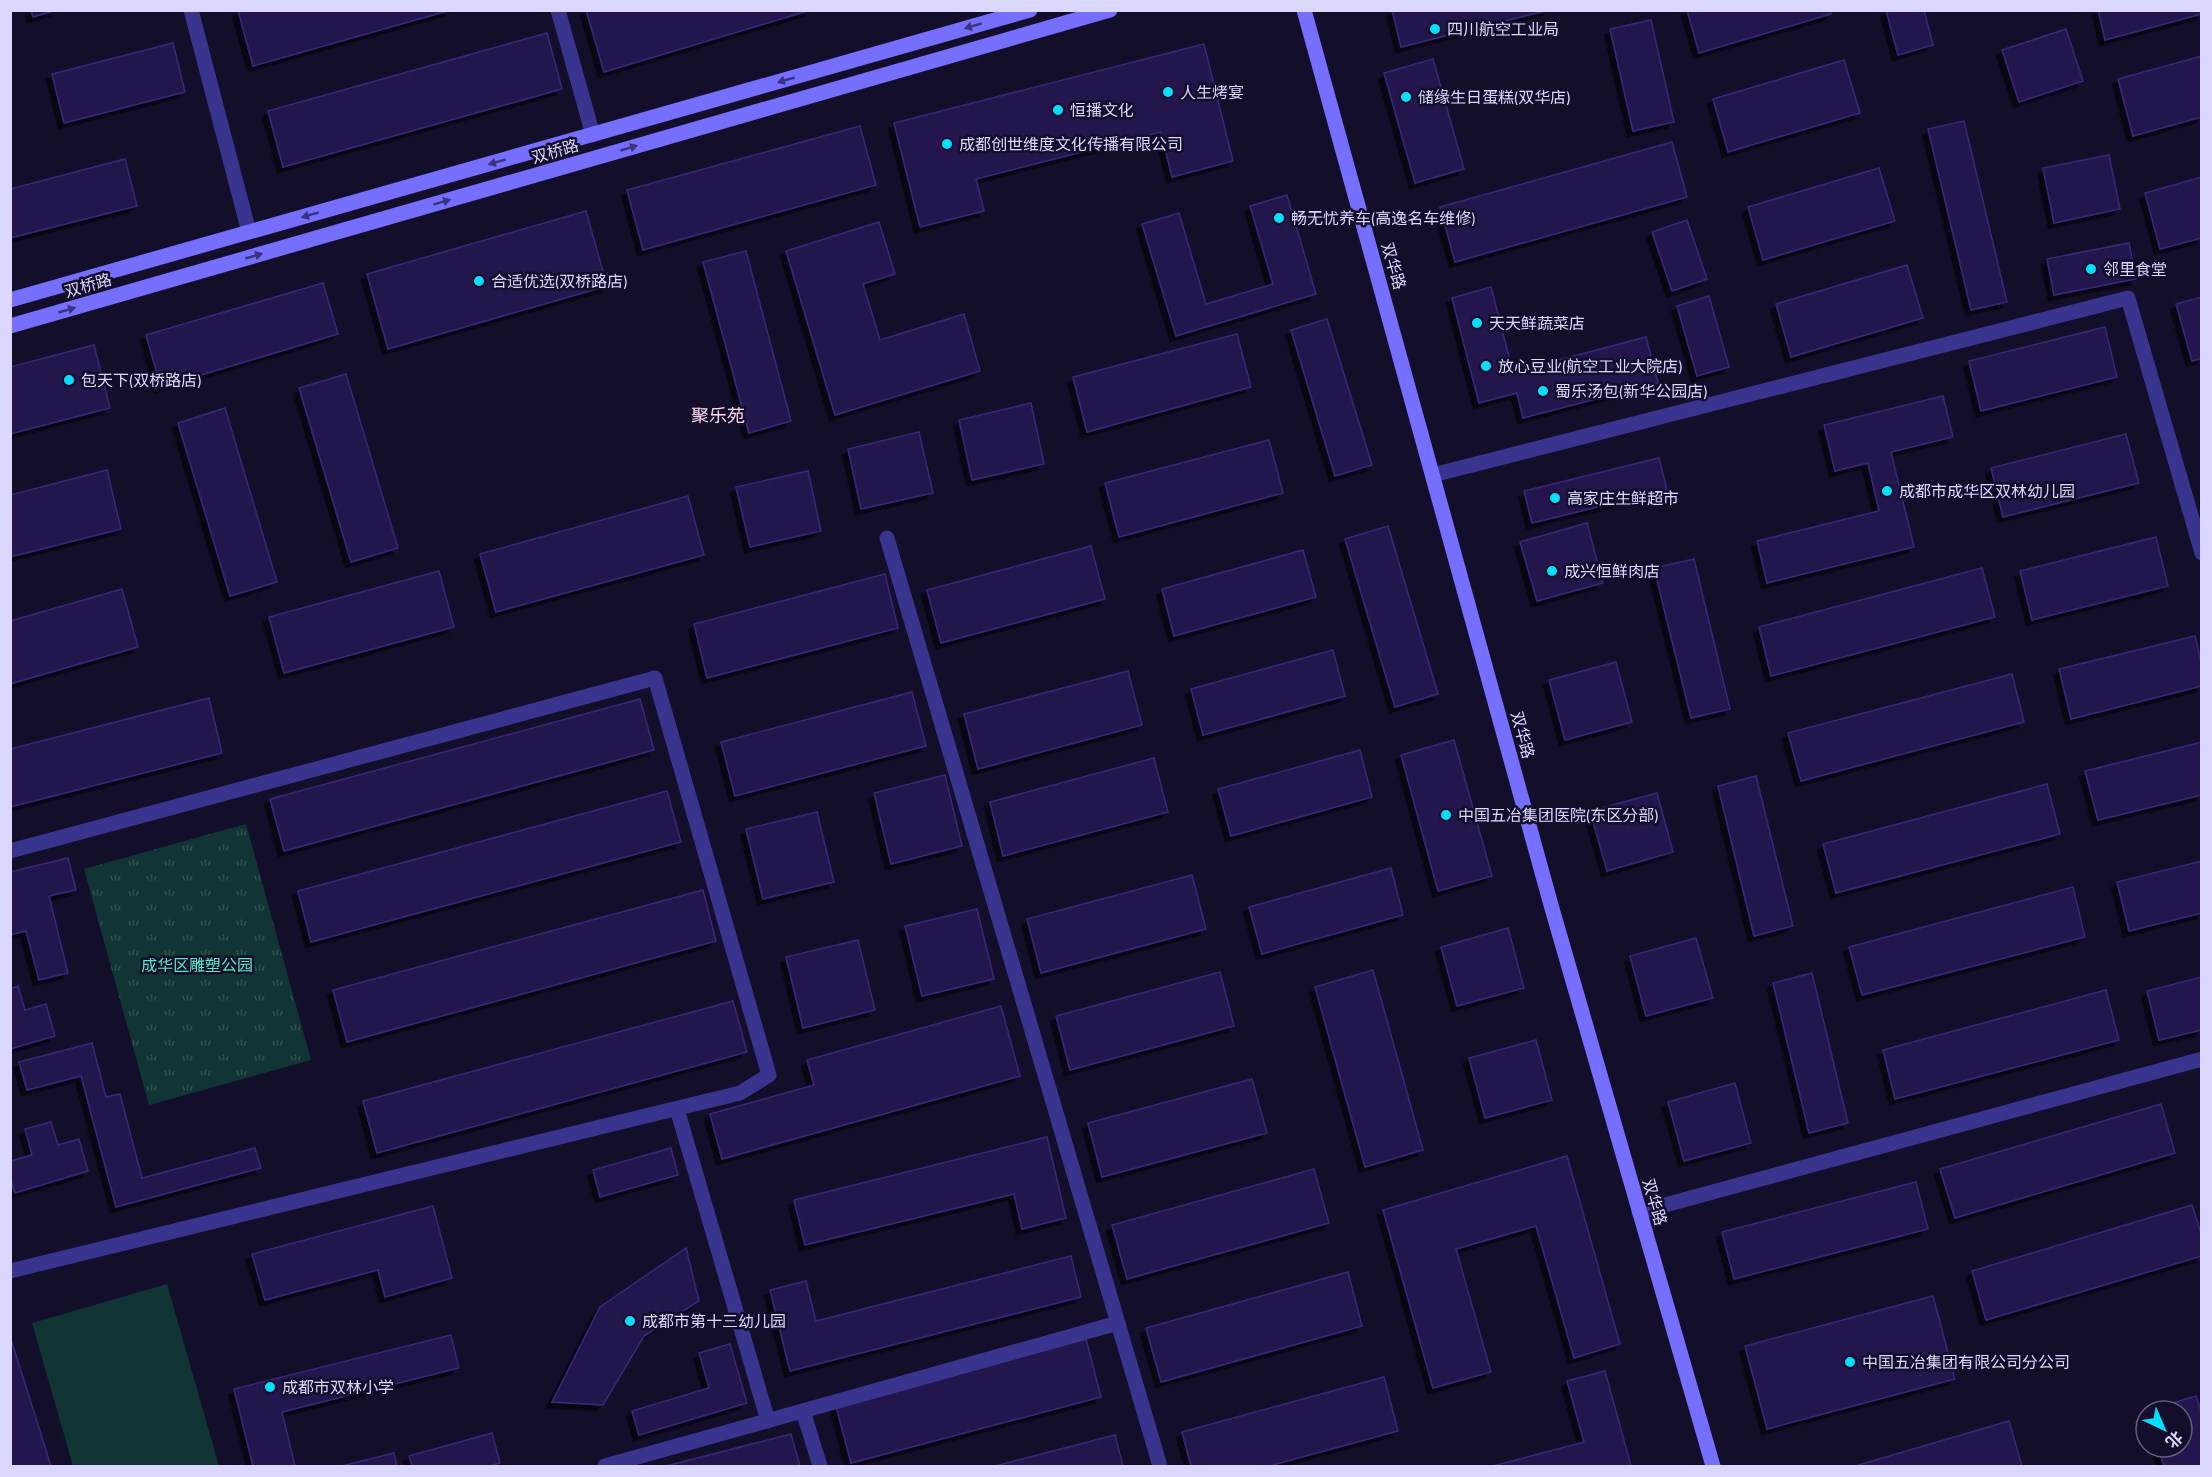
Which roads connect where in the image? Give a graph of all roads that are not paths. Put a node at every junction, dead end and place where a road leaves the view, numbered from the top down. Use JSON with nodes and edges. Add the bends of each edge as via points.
{"nodes":[{"id":1,"x":191,"y":10,"type":"edge"},
{"id":2,"x":558,"y":10,"type":"edge"},
{"id":3,"x":1110,"y":10,"type":"edge"},
{"id":4,"x":1305,"y":10,"type":"edge"},
{"id":5,"x":1021,"y":12,"type":"edge"},
{"id":6,"x":593,"y":135,"type":"junction"},
{"id":7,"x":249,"y":232,"type":"junction"},
{"id":8,"x":10,"y":300,"type":"edge"},
{"id":9,"x":10,"y":326,"type":"edge"},
{"id":10,"x":1433,"y":475,"type":"junction"},
{"id":11,"x":887,"y":538,"type":"dead end"},
{"id":12,"x":2202,"y":552,"type":"edge"},
{"id":13,"x":10,"y":851,"type":"edge"},
{"id":14,"x":2202,"y":1059,"type":"edge"},
{"id":15,"x":676,"y":1109,"type":"junction"},
{"id":16,"x":1639,"y":1212,"type":"junction"},
{"id":17,"x":10,"y":1271,"type":"edge"},
{"id":18,"x":1118,"y":1323,"type":"junction"},
{"id":19,"x":803,"y":1411,"type":"junction"},
{"id":20,"x":768,"y":1421,"type":"junction"},
{"id":21,"x":605,"y":1467,"type":"edge"},
{"id":22,"x":820,"y":1467,"type":"edge"},
{"id":23,"x":1160,"y":1467,"type":"edge"},
{"id":24,"x":1713,"y":1467,"type":"edge"}],
"edges":[{"from":1,"to":7,"type":"street"},
{"from":2,"to":6,"type":"street"},
{"from":9,"to":3,"type":"main road","name":"双桥路","one_way":true},
{"from":4,"to":10,"type":"main road","name":"双华路"},
{"from":5,"to":6,"type":"main road","name":"双桥路","one_way":true},
{"from":6,"to":7,"type":"main road","name":"双桥路","one_way":true},
{"from":7,"to":8,"type":"main road","name":"双桥路"},
{"from":10,"to":12,"type":"street","via":[[2128,298]]},
{"from":10,"to":16,"type":"main road","name":"双华路"},
{"from":11,"to":18,"type":"street"},
{"from":13,"to":15,"type":"street","via":[[655,678],[769,1075],[740,1093]]},
{"from":14,"to":16,"type":"street"},
{"from":15,"to":17,"type":"street"},
{"from":15,"to":20,"type":"street"},
{"from":16,"to":24,"type":"main road","name":"双华路"},
{"from":18,"to":19,"type":"street"},
{"from":18,"to":23,"type":"street"},
{"from":19,"to":20,"type":"street"},
{"from":19,"to":22,"type":"street"},
{"from":20,"to":21,"type":"street"}]}
